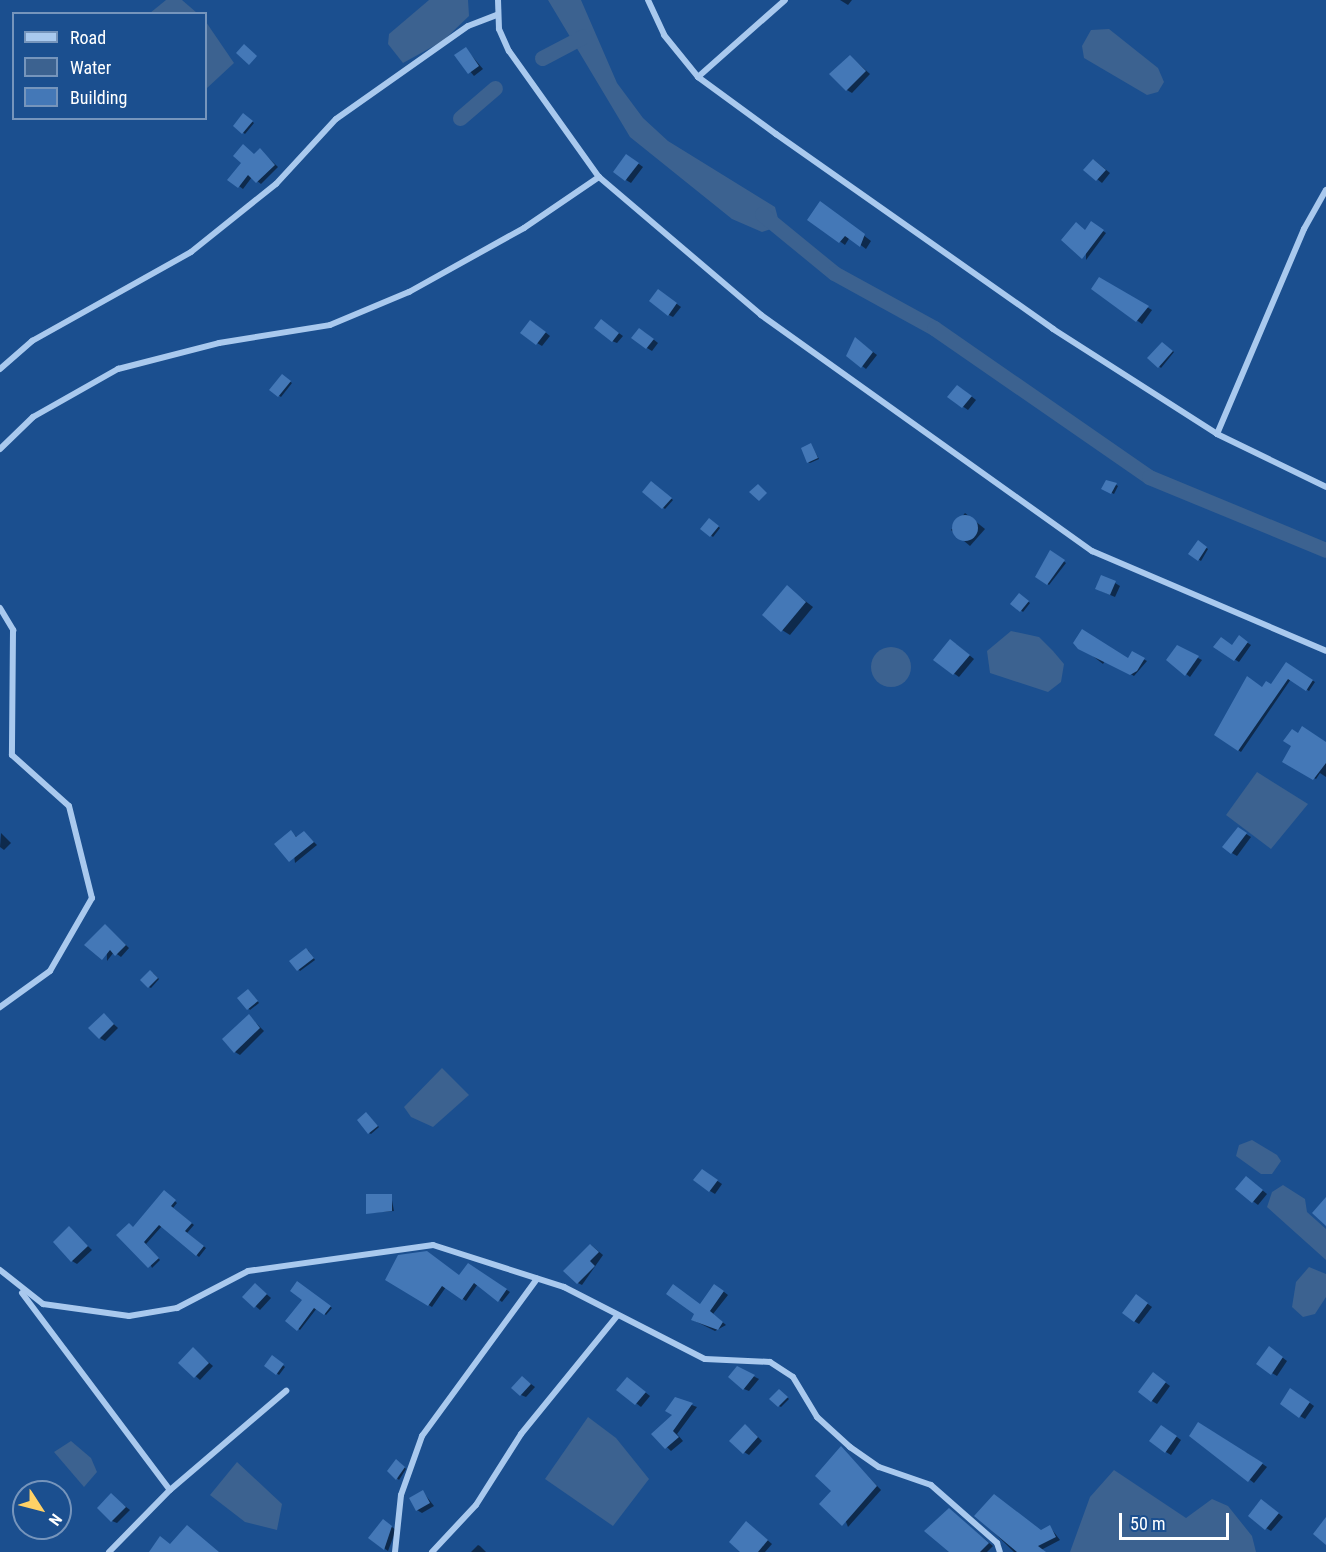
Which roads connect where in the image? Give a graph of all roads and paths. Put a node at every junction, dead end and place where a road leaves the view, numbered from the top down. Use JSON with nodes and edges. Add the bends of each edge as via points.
{"nodes":[{"id":1,"x":498,"y":0,"type":"edge"},
{"id":2,"x":648,"y":0,"type":"edge"},
{"id":3,"x":785,"y":0,"type":"edge"},
{"id":4,"x":497,"y":15,"type":"junction"},
{"id":5,"x":698,"y":77,"type":"junction"},
{"id":6,"x":599,"y":177,"type":"junction"},
{"id":7,"x":1326,"y":190,"type":"edge"},
{"id":8,"x":0,"y":369,"type":"edge"},
{"id":9,"x":1217,"y":434,"type":"junction"},
{"id":10,"x":0,"y":449,"type":"edge"},
{"id":11,"x":1326,"y":487,"type":"edge"},
{"id":12,"x":0,"y":608,"type":"edge"},
{"id":13,"x":1326,"y":651,"type":"edge"},
{"id":14,"x":0,"y":1007,"type":"edge"},
{"id":15,"x":0,"y":1270,"type":"edge"},
{"id":16,"x":537,"y":1280,"type":"junction"},
{"id":17,"x":19,"y":1288,"type":"junction"},
{"id":18,"x":617,"y":1316,"type":"junction"},
{"id":19,"x":286,"y":1391,"type":"dead end"},
{"id":20,"x":170,"y":1490,"type":"junction"},
{"id":21,"x":109,"y":1552,"type":"edge"},
{"id":22,"x":395,"y":1552,"type":"edge"},
{"id":23,"x":432,"y":1552,"type":"edge"},
{"id":24,"x":1000,"y":1552,"type":"edge"}],
"edges":[{"from":1,"to":4,"type":"street"},
{"from":2,"to":5,"type":"street","via":[[664,35]]},
{"from":3,"to":5,"type":"street"},
{"from":4,"to":6,"type":"street","via":[[509,51]]},
{"from":4,"to":8,"type":"street","via":[[468,26],[336,119],[276,184],[191,252],[32,341]]},
{"from":5,"to":9,"type":"street","via":[[1053,330]]},
{"from":6,"to":10,"type":"street","via":[[524,228],[409,292],[330,326],[219,343],[118,369],[33,417]]},
{"from":6,"to":13,"type":"street","via":[[761,315],[1092,551]]},
{"from":7,"to":9,"type":"street","via":[[1304,229]]},
{"from":9,"to":11,"type":"street"},
{"from":12,"to":14,"type":"street","via":[[13,630],[12,755],[69,806],[92,898],[50,971]]},
{"from":15,"to":17,"type":"street"},
{"from":16,"to":17,"type":"street","via":[[416,1243],[248,1271],[177,1308],[129,1316],[43,1304]]},
{"from":16,"to":18,"type":"street","via":[[564,1287]]},
{"from":16,"to":22,"type":"street","via":[[422,1436],[401,1495]]},
{"from":17,"to":20,"type":"street"},
{"from":18,"to":23,"type":"street","via":[[521,1434],[476,1505]]},
{"from":18,"to":24,"type":"street","via":[[705,1359],[778,1367],[793,1377],[818,1418],[850,1447],[879,1467],[931,1485],[997,1543]]},
{"from":19,"to":20,"type":"street"},
{"from":20,"to":21,"type":"street"}]}
